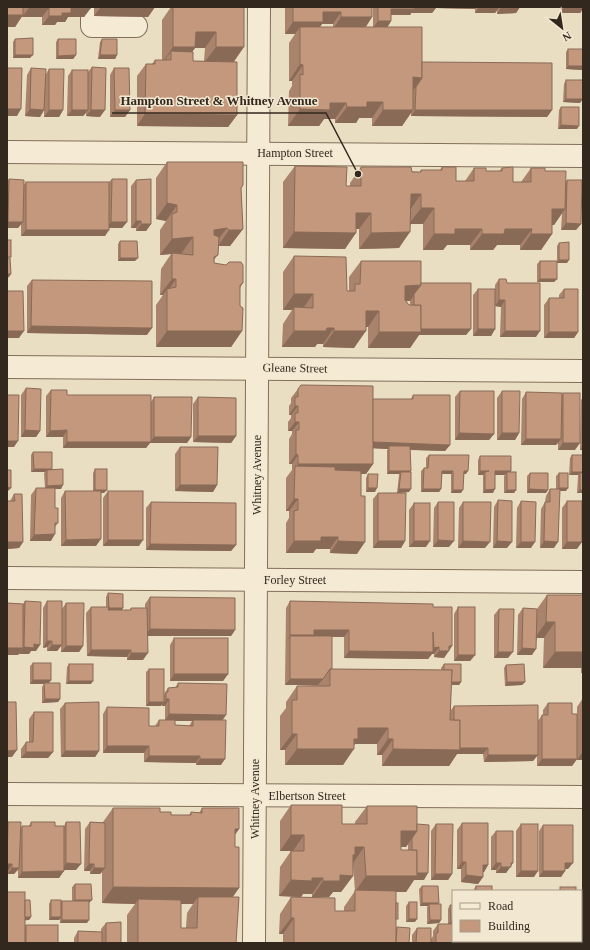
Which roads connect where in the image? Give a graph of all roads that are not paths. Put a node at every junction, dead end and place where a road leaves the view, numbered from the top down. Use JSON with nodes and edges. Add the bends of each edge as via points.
{"nodes":[{"id":1,"x":92,"y":7,"type":"edge"},
{"id":2,"x":259,"y":7,"type":"edge"},
{"id":3,"x":136,"y":26,"type":"dead end"},
{"id":4,"x":7,"y":152,"type":"edge"},
{"id":5,"x":258,"y":152,"type":"junction"},
{"id":6,"x":583,"y":156,"type":"edge"},
{"id":7,"x":7,"y":367,"type":"edge"},
{"id":8,"x":257,"y":368,"type":"junction"},
{"id":9,"x":583,"y":371,"type":"edge"},
{"id":10,"x":7,"y":578,"type":"edge"},
{"id":11,"x":256,"y":579,"type":"junction"},
{"id":12,"x":583,"y":582,"type":"edge"},
{"id":13,"x":7,"y":794,"type":"edge"},
{"id":14,"x":255,"y":795,"type":"junction"},
{"id":15,"x":583,"y":797,"type":"edge"},
{"id":16,"x":254,"y":943,"type":"edge"}],
"edges":[{"from":1,"to":3,"type":"street","via":[[92,26]]},
{"from":2,"to":5,"type":"street","name":"Whitney Avenue"},
{"from":4,"to":5,"type":"street","name":"Hampton Street"},
{"from":5,"to":6,"type":"street","name":"Hampton Street"},
{"from":5,"to":8,"type":"street","name":"Whitney Avenue"},
{"from":7,"to":8,"type":"street","name":"Gleane Street"},
{"from":8,"to":9,"type":"street","name":"Gleane Street"},
{"from":8,"to":11,"type":"street","name":"Whitney Avenue"},
{"from":10,"to":11,"type":"street","name":"Forley Street"},
{"from":11,"to":12,"type":"street","name":"Forley Street"},
{"from":11,"to":14,"type":"street","name":"Whitney Avenue"},
{"from":13,"to":14,"type":"street","name":"Elbertson Street"},
{"from":14,"to":15,"type":"street","name":"Elbertson Street"},
{"from":14,"to":16,"type":"street","name":"Whitney Avenue"}]}
